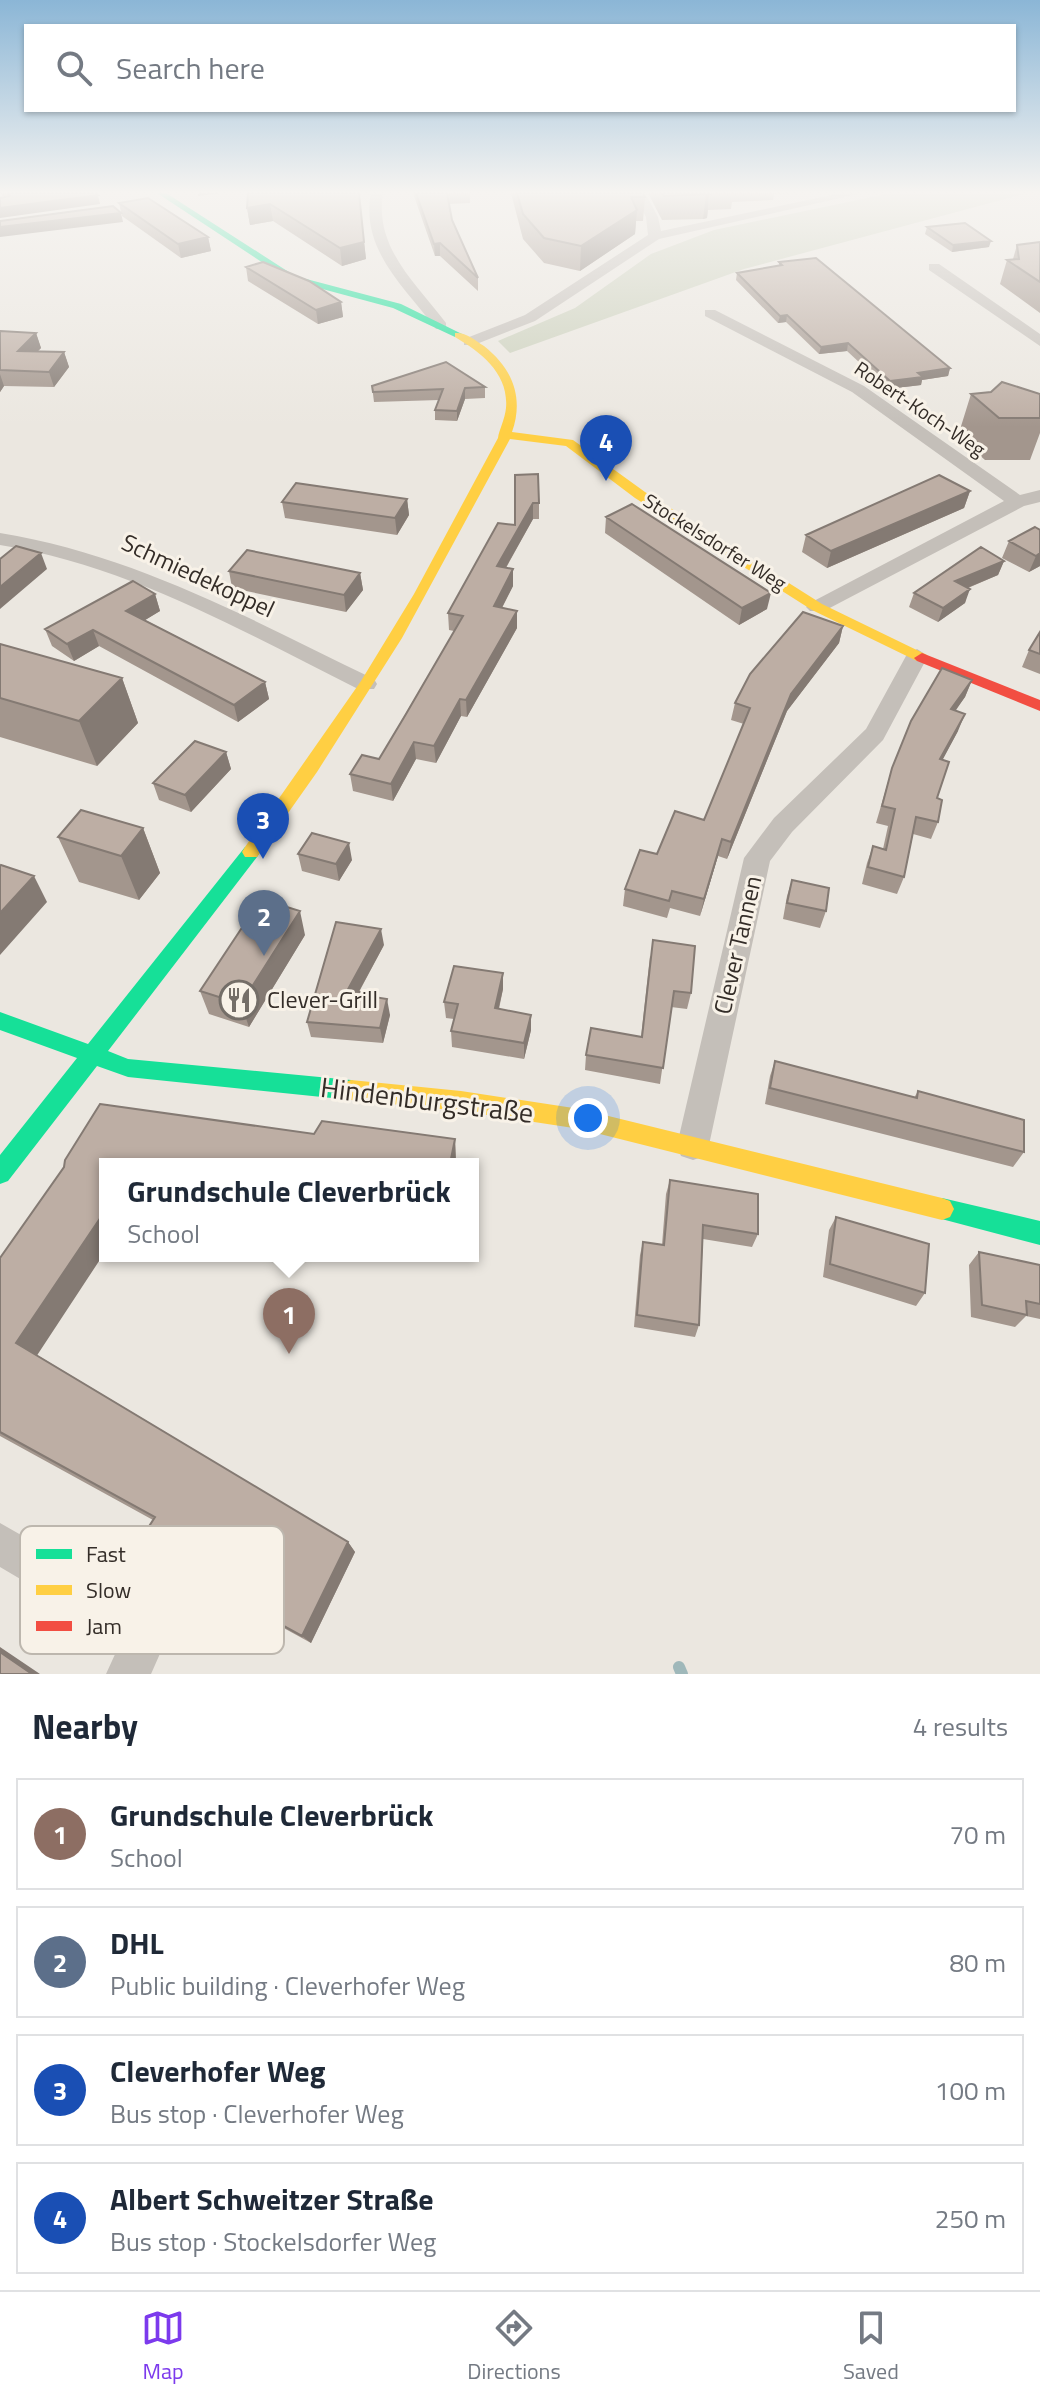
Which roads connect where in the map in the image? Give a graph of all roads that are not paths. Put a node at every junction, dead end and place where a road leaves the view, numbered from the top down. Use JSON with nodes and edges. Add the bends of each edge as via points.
{"nodes":[{"id":1,"x":279,"y":271,"type":"edge"},
{"id":2,"x":396,"y":271,"type":"edge"},
{"id":3,"x":601,"y":271,"type":"edge"},
{"id":4,"x":940,"y":271,"type":"edge"},
{"id":5,"x":710,"y":313,"type":"dead end"},
{"id":6,"x":441,"y":326,"type":"junction"},
{"id":7,"x":1040,"y":341,"type":"edge"},
{"id":8,"x":469,"y":342,"type":"junction"},
{"id":9,"x":503,"y":435,"type":"junction"},
{"id":10,"x":1040,"y":496,"type":"edge"},
{"id":11,"x":1017,"y":502,"type":"junction"},
{"id":12,"x":0,"y":539,"type":"edge"},
{"id":13,"x":817,"y":607,"type":"junction"},
{"id":14,"x":917,"y":656,"type":"junction"},
{"id":15,"x":366,"y":684,"type":"junction"},
{"id":16,"x":1040,"y":706,"type":"edge"},
{"id":17,"x":0,"y":1021,"type":"edge"},
{"id":18,"x":92,"y":1056,"type":"junction"},
{"id":19,"x":693,"y":1145,"type":"junction"},
{"id":20,"x":0,"y":1173,"type":"edge"},
{"id":21,"x":1040,"y":1233,"type":"edge"},
{"id":22,"x":0,"y":1544,"type":"edge"},
{"id":23,"x":20,"y":1556,"type":"edge"},
{"id":24,"x":137,"y":1654,"type":"edge"},
{"id":25,"x":128,"y":1674,"type":"edge"}],
"edges":[{"from":1,"to":6,"type":"street"},
{"from":2,"to":6,"type":"street"},
{"from":3,"to":8,"type":"street","via":[[530,318]]},
{"from":4,"to":7,"type":"street"},
{"from":5,"to":11,"type":"street","name":"Robert-Koch-Weg","via":[[858,389]]},
{"from":6,"to":8,"type":"street"},
{"from":8,"to":9,"type":"street","via":[[492,358],[510,385],[512,411]]},
{"from":9,"to":13,"type":"street","name":"Stockelsdorfer Weg","via":[[569,443],[640,495]]},
{"from":9,"to":15,"type":"street","via":[[449,549]]},
{"from":10,"to":11,"type":"street"},
{"from":11,"to":13,"type":"street"},
{"from":12,"to":15,"type":"street","name":"Schmiedekoppel","via":[[57,547],[108,563]]},
{"from":13,"to":14,"type":"street","name":"Stockelsdorfer Weg"},
{"from":14,"to":16,"type":"street","name":"Stockelsdorfer Weg"},
{"from":14,"to":19,"type":"street","name":"Clever Tannen","via":[[875,734],[757,858]]},
{"from":15,"to":18,"type":"street","via":[[252,853]]},
{"from":17,"to":18,"type":"street","name":"Hindenburgstraße"},
{"from":18,"to":19,"type":"street","name":"Hindenburgstraße","via":[[128,1068],[461,1101],[580,1119]]},
{"from":18,"to":20,"type":"street"},
{"from":19,"to":21,"type":"street","name":"Hindenburgstraße"},
{"from":22,"to":23,"type":"street"},
{"from":24,"to":25,"type":"street"}]}
